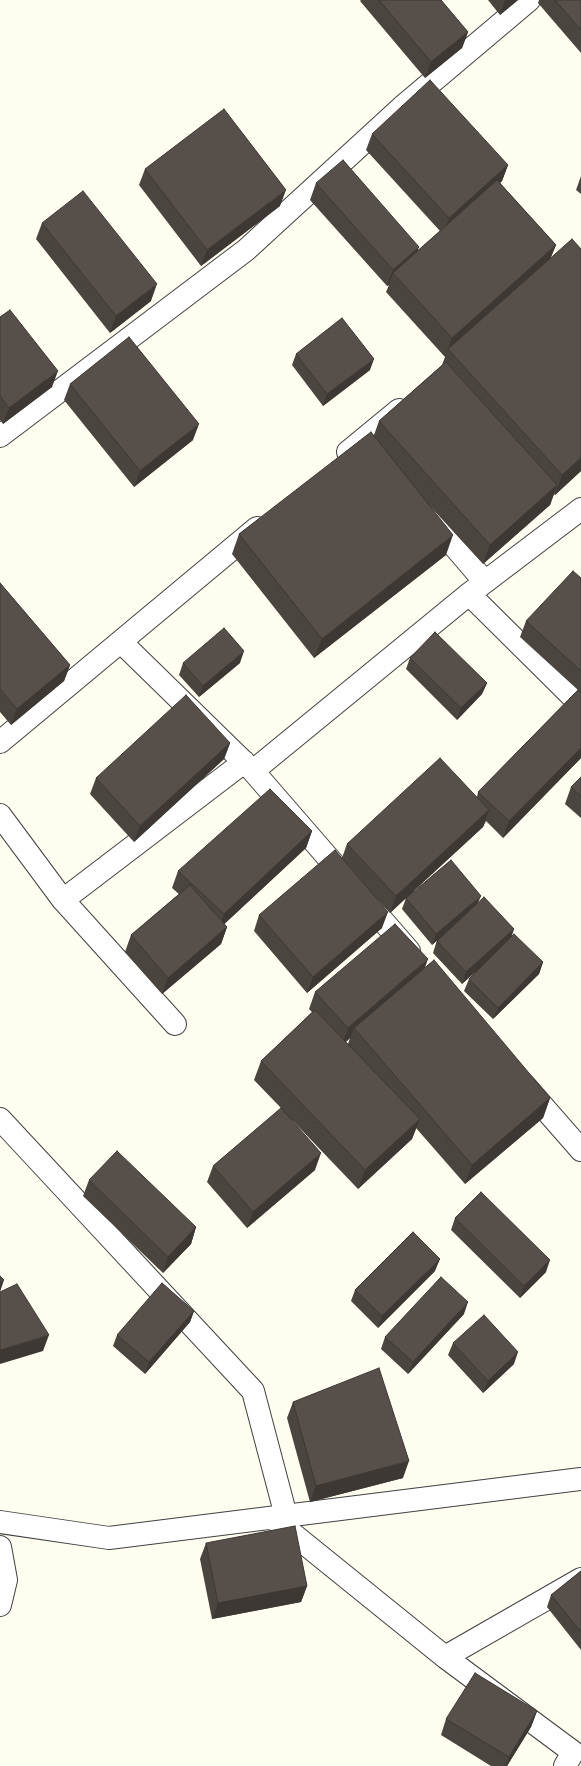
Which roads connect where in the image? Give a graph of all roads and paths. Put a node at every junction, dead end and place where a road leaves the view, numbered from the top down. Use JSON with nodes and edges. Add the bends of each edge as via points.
{"nodes":[{"id":1,"x":529,"y":0,"type":"edge"},
{"id":2,"x":405,"y":405,"type":"edge"},
{"id":3,"x":0,"y":436,"type":"edge"},
{"id":4,"x":332,"y":466,"type":"edge"},
{"id":5,"x":418,"y":504,"type":"edge"},
{"id":6,"x":581,"y":510,"type":"edge"},
{"id":7,"x":272,"y":516,"type":"edge"},
{"id":8,"x":477,"y":588,"type":"junction"},
{"id":9,"x":121,"y":642,"type":"junction"},
{"id":10,"x":581,"y":705,"type":"edge"},
{"id":11,"x":0,"y":742,"type":"edge"},
{"id":12,"x":248,"y":767,"type":"junction"},
{"id":13,"x":0,"y":816,"type":"edge"},
{"id":14,"x":63,"y":900,"type":"junction"},
{"id":15,"x":424,"y":969,"type":"edge"},
{"id":16,"x":175,"y":1024,"type":"dead end"},
{"id":17,"x":512,"y":1071,"type":"edge"},
{"id":18,"x":0,"y":1118,"type":"edge"},
{"id":19,"x":581,"y":1150,"type":"edge"},
{"id":20,"x":581,"y":1479,"type":"edge"},
{"id":21,"x":279,"y":1517,"type":"junction"},
{"id":22,"x":0,"y":1522,"type":"edge"},
{"id":23,"x":0,"y":1547,"type":"edge"},
{"id":24,"x":581,"y":1579,"type":"edge"},
{"id":25,"x":0,"y":1605,"type":"edge"},
{"id":26,"x":445,"y":1657,"type":"junction"},
{"id":27,"x":573,"y":1754,"type":"edge"}],
"edges":[{"from":1,"to":3,"type":"street","via":[[401,108],[246,250]]},
{"from":2,"to":4,"type":"street","via":[[369,448]]},
{"from":5,"to":8,"type":"street"},
{"from":6,"to":8,"type":"street"},
{"from":7,"to":9,"type":"street"},
{"from":8,"to":10,"type":"street"},
{"from":8,"to":12,"type":"street"},
{"from":9,"to":11,"type":"street"},
{"from":9,"to":12,"type":"street"},
{"from":12,"to":14,"type":"street"},
{"from":12,"to":15,"type":"street"},
{"from":13,"to":14,"type":"street"},
{"from":14,"to":16,"type":"street"},
{"from":17,"to":19,"type":"street"},
{"from":18,"to":21,"type":"street","via":[[253,1391]]},
{"from":20,"to":21,"type":"street"},
{"from":21,"to":22,"type":"street","via":[[109,1538]]},
{"from":21,"to":26,"type":"street"},
{"from":23,"to":25,"type":"street","via":[[6,1580]]},
{"from":24,"to":26,"type":"street"},
{"from":26,"to":27,"type":"street"}]}
